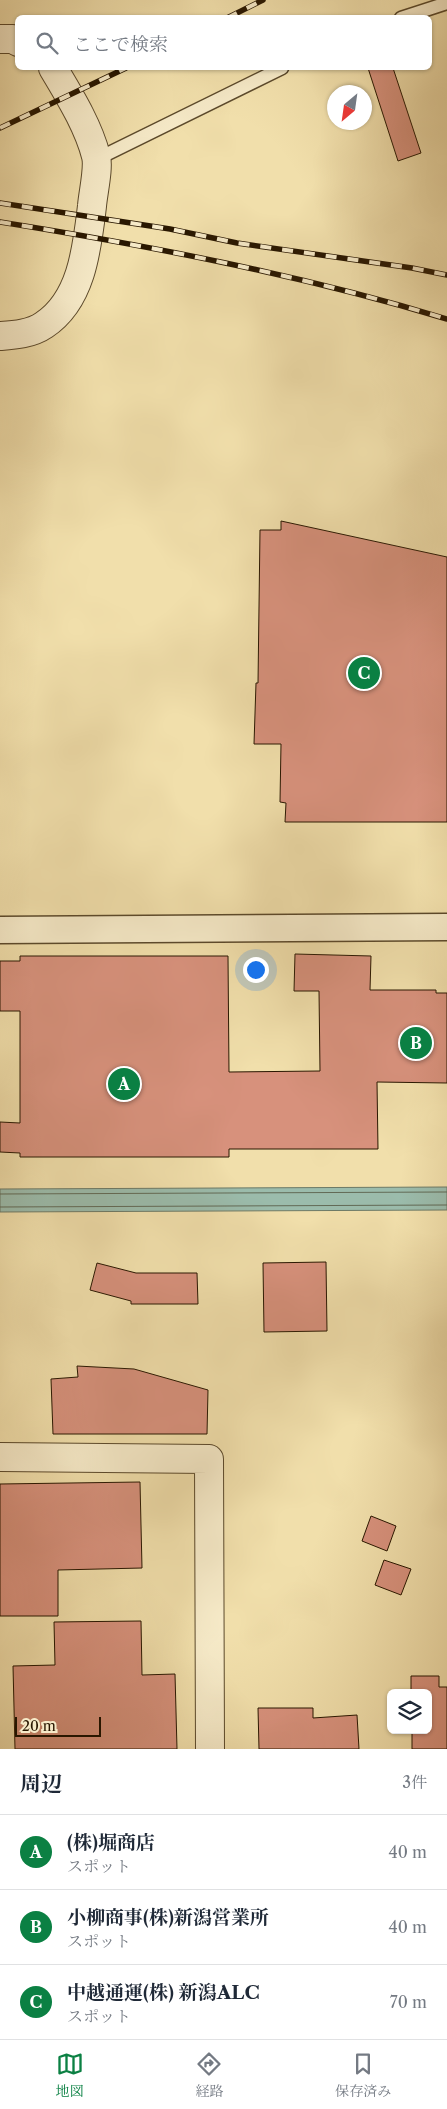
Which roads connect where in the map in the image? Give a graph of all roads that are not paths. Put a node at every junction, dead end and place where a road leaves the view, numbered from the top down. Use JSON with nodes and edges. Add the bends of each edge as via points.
{"nodes":[{"id":1,"x":447,"y":3,"type":"edge"},
{"id":2,"x":410,"y":15,"type":"edge"},
{"id":3,"x":0,"y":39,"type":"edge"},
{"id":4,"x":15,"y":40,"type":"edge"},
{"id":5,"x":54,"y":70,"type":"edge"},
{"id":6,"x":278,"y":70,"type":"edge"},
{"id":7,"x":97,"y":159,"type":"junction"},
{"id":8,"x":0,"y":336,"type":"edge"},
{"id":9,"x":447,"y":927,"type":"edge"},
{"id":10,"x":0,"y":930,"type":"edge"},
{"id":11,"x":0,"y":1457,"type":"edge"},
{"id":12,"x":210,"y":1749,"type":"edge"}],
"edges":[{"from":1,"to":2,"type":"lane"},
{"from":3,"to":4,"type":"street"},
{"from":5,"to":7,"type":"street","via":[[89,134]]},
{"from":6,"to":7,"type":"lane"},
{"from":7,"to":8,"type":"street","via":[[88,236],[72,296],[43,326],[23,334]]},
{"from":9,"to":10,"type":"street"},
{"from":11,"to":12,"type":"street","via":[[209,1459]]}]}
